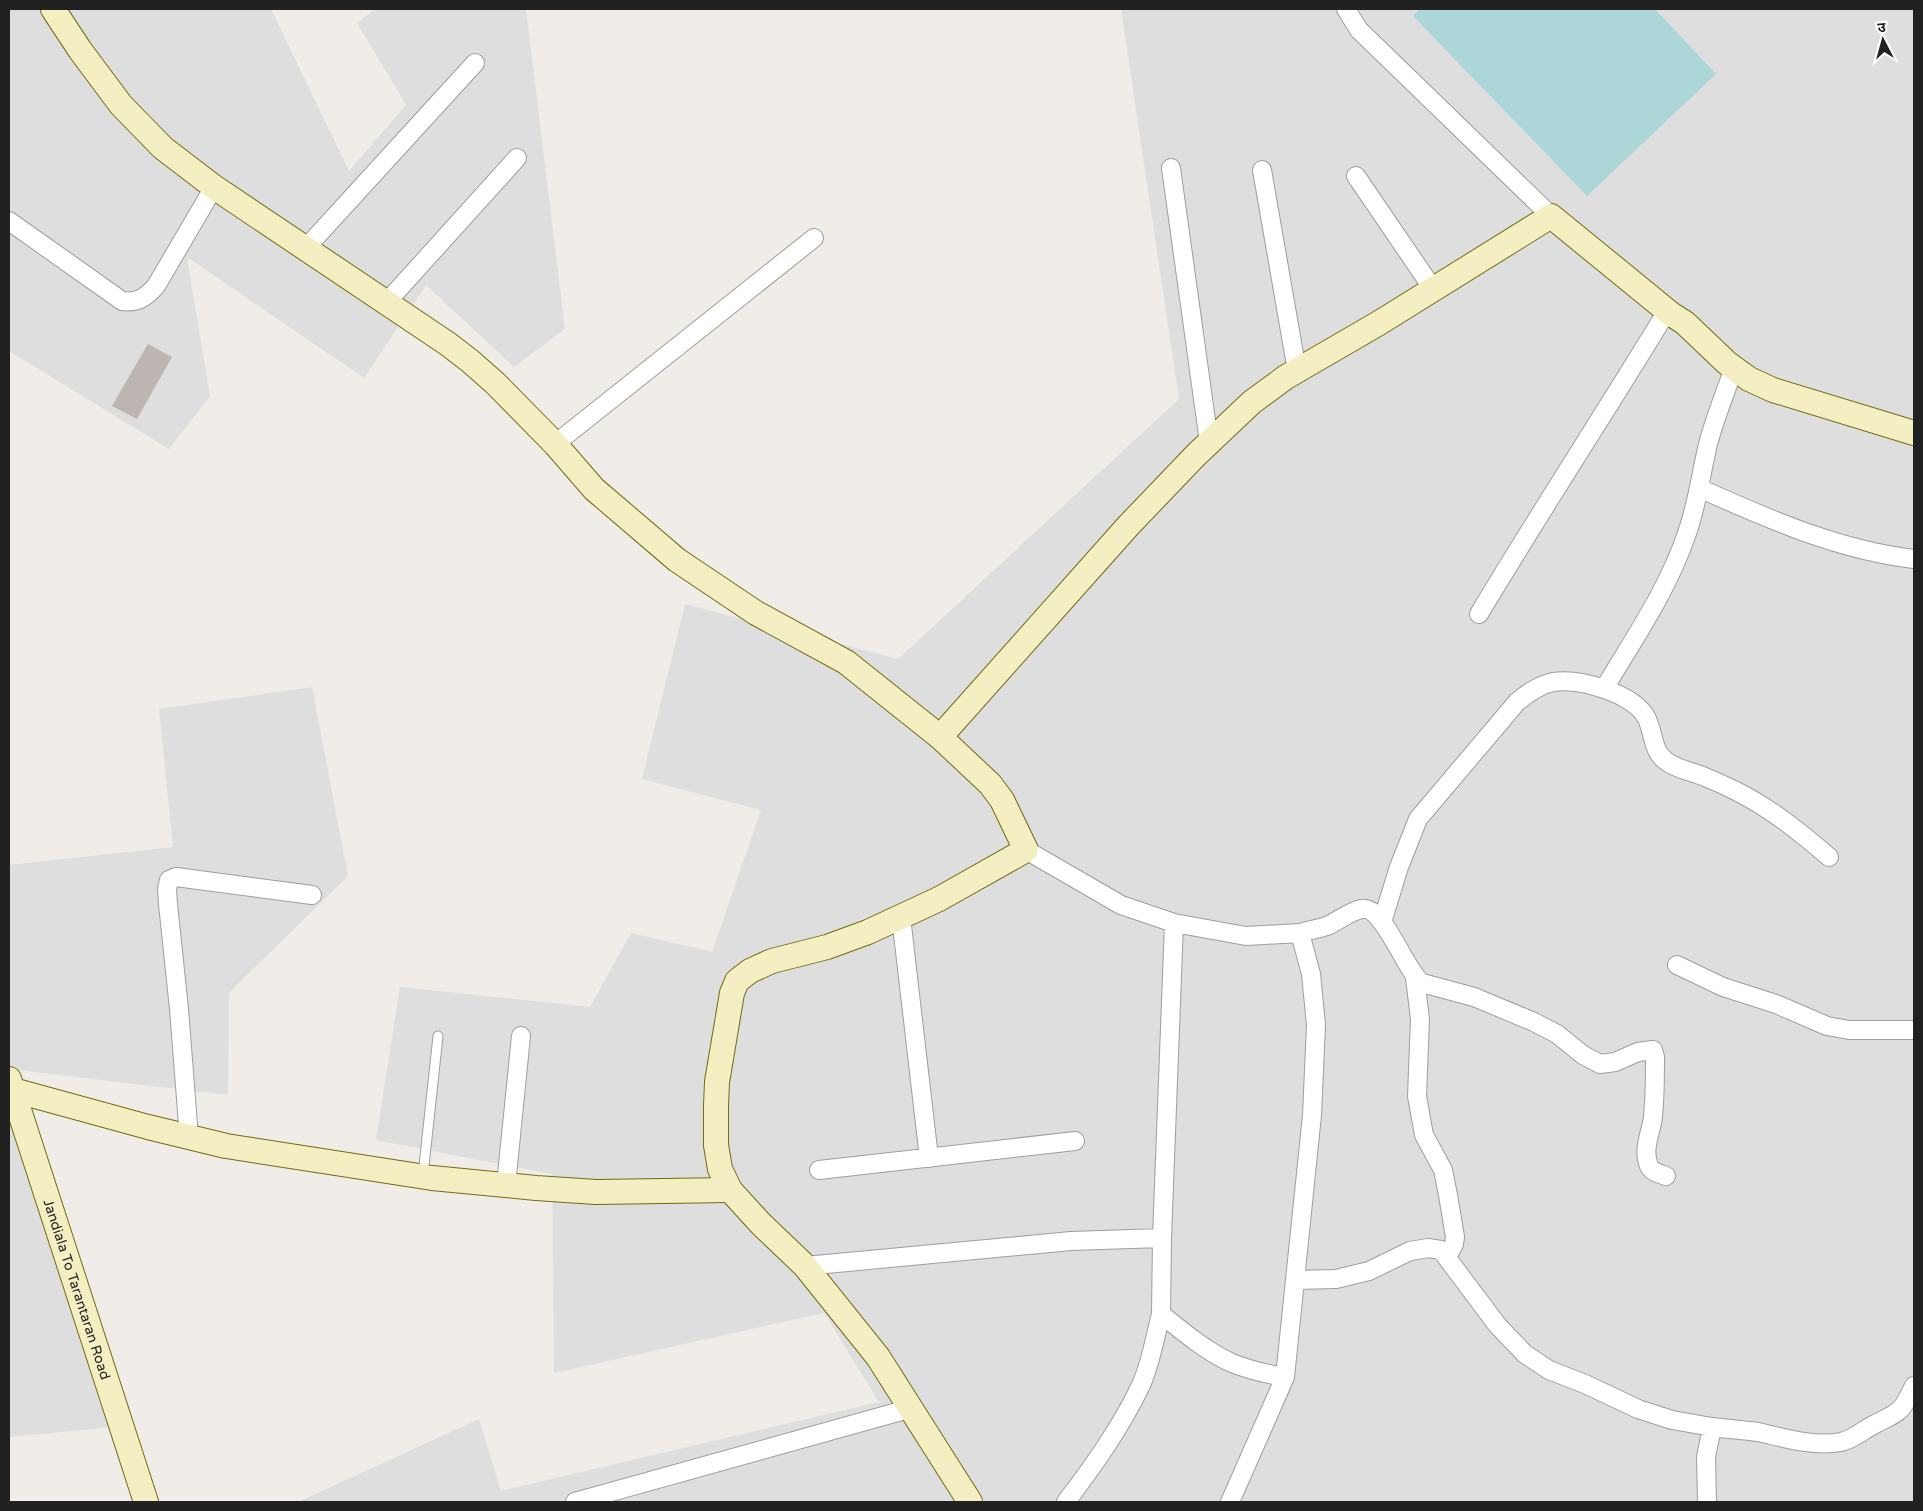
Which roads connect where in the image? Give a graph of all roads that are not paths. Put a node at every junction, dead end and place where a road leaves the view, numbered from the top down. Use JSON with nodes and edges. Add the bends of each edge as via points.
{"nodes":[{"id":1,"x":53,"y":9,"type":"edge"},
{"id":2,"x":1346,"y":9,"type":"edge"},
{"id":3,"x":475,"y":64,"type":"dead end"},
{"id":4,"x":518,"y":158,"type":"dead end"},
{"id":5,"x":1171,"y":168,"type":"dead end"},
{"id":6,"x":1262,"y":170,"type":"dead end"},
{"id":7,"x":1356,"y":176,"type":"dead end"},
{"id":8,"x":214,"y":187,"type":"junction"},
{"id":9,"x":1551,"y":216,"type":"junction"},
{"id":10,"x":9,"y":221,"type":"edge"},
{"id":11,"x":814,"y":238,"type":"dead end"},
{"id":12,"x":305,"y":249,"type":"junction"},
{"id":13,"x":1433,"y":289,"type":"junction"},
{"id":14,"x":386,"y":303,"type":"junction"},
{"id":15,"x":1667,"y":311,"type":"junction"},
{"id":16,"x":1734,"y":368,"type":"junction"},
{"id":17,"x":1297,"y":371,"type":"junction"},
{"id":18,"x":1914,"y":434,"type":"edge"},
{"id":19,"x":1209,"y":442,"type":"junction"},
{"id":20,"x":555,"y":444,"type":"junction"},
{"id":21,"x":1699,"y":488,"type":"junction"},
{"id":22,"x":1914,"y":559,"type":"edge"},
{"id":23,"x":1479,"y":614,"type":"dead end"},
{"id":24,"x":1604,"y":690,"type":"junction"},
{"id":25,"x":940,"y":737,"type":"junction"},
{"id":26,"x":1026,"y":850,"type":"junction"},
{"id":27,"x":1829,"y":858,"type":"dead end"},
{"id":28,"x":312,"y":895,"type":"dead end"},
{"id":29,"x":901,"y":916,"type":"junction"},
{"id":30,"x":1382,"y":922,"type":"junction"},
{"id":31,"x":1174,"y":924,"type":"junction"},
{"id":32,"x":1300,"y":932,"type":"junction"},
{"id":33,"x":1677,"y":965,"type":"dead end"},
{"id":34,"x":1415,"y":978,"type":"junction"},
{"id":35,"x":1914,"y":1030,"type":"edge"},
{"id":36,"x":438,"y":1036,"type":"dead end"},
{"id":37,"x":521,"y":1036,"type":"dead end"},
{"id":38,"x":10,"y":1085,"type":"edge"},
{"id":39,"x":189,"y":1137,"type":"junction"},
{"id":40,"x":1074,"y":1141,"type":"dead end"},
{"id":41,"x":929,"y":1158,"type":"junction"},
{"id":42,"x":819,"y":1170,"type":"dead end"},
{"id":43,"x":423,"y":1176,"type":"junction"},
{"id":44,"x":1666,"y":1176,"type":"dead end"},
{"id":45,"x":506,"y":1185,"type":"junction"},
{"id":46,"x":730,"y":1190,"type":"junction"},
{"id":47,"x":1162,"y":1238,"type":"junction"},
{"id":48,"x":1447,"y":1257,"type":"junction"},
{"id":49,"x":806,"y":1266,"type":"junction"},
{"id":50,"x":1294,"y":1280,"type":"junction"},
{"id":51,"x":1162,"y":1314,"type":"junction"},
{"id":52,"x":1285,"y":1377,"type":"junction"},
{"id":53,"x":1914,"y":1386,"type":"edge"},
{"id":54,"x":912,"y":1408,"type":"junction"},
{"id":55,"x":1712,"y":1427,"type":"junction"},
{"id":56,"x":621,"y":1496,"type":"edge"},
{"id":57,"x":146,"y":1502,"type":"edge"},
{"id":58,"x":575,"y":1502,"type":"edge"},
{"id":59,"x":970,"y":1502,"type":"edge"},
{"id":60,"x":1066,"y":1502,"type":"edge"},
{"id":61,"x":1230,"y":1502,"type":"edge"},
{"id":62,"x":1706,"y":1502,"type":"edge"}],
"edges":[{"from":1,"to":8,"type":"street","via":[[121,105],[163,148]]},
{"from":2,"to":9,"type":"street","via":[[1360,30]]},
{"from":3,"to":12,"type":"street"},
{"from":4,"to":14,"type":"street"},
{"from":5,"to":19,"type":"street"},
{"from":6,"to":17,"type":"street"},
{"from":7,"to":13,"type":"street"},
{"from":8,"to":10,"type":"street","via":[[156,286],[145,298],[137,301],[122,301]]},
{"from":8,"to":12,"type":"street"},
{"from":9,"to":13,"type":"street"},
{"from":9,"to":15,"type":"street"},
{"from":11,"to":20,"type":"street"},
{"from":12,"to":14,"type":"street"},
{"from":13,"to":17,"type":"street"},
{"from":14,"to":20,"type":"street","via":[[448,344],[476,367]]},
{"from":15,"to":16,"type":"street"},
{"from":15,"to":23,"type":"street"},
{"from":16,"to":18,"type":"street","via":[[1773,390]]},
{"from":16,"to":21,"type":"street","via":[[1708,444]]},
{"from":17,"to":19,"type":"street","via":[[1252,402]]},
{"from":19,"to":25,"type":"street","via":[[1128,526]]},
{"from":20,"to":25,"type":"street","via":[[594,489],[677,560],[756,613],[846,662]]},
{"from":21,"to":22,"type":"street","via":[[1845,546]]},
{"from":21,"to":24,"type":"street","via":[[1686,538],[1662,592]]},
{"from":24,"to":27,"type":"street","via":[[1640,709],[1652,730],[1659,756],[1665,761],[1704,776],[1763,807],[1796,828]]},
{"from":24,"to":30,"type":"street","via":[[1572,682],[1553,682],[1517,702],[1418,819]]},
{"from":25,"to":26,"type":"street","via":[[990,784],[1002,800]]},
{"from":26,"to":29,"type":"street","via":[[939,899]]},
{"from":26,"to":31,"type":"street","via":[[1121,905]]},
{"from":28,"to":39,"type":"street","via":[[185,878],[169,880],[168,904]]},
{"from":29,"to":41,"type":"street"},
{"from":29,"to":46,"type":"street","via":[[827,947],[772,961],[737,981],[732,993],[717,1082],[716,1106],[720,1169]]},
{"from":30,"to":32,"type":"street","via":[[1373,911],[1360,909],[1326,926]]},
{"from":30,"to":34,"type":"street"},
{"from":31,"to":32,"type":"street","via":[[1246,936]]},
{"from":31,"to":47,"type":"street"},
{"from":32,"to":50,"type":"street","via":[[1311,974],[1315,1034],[1312,1115]]},
{"from":33,"to":35,"type":"street","via":[[1723,987],[1776,1004],[1833,1028]]},
{"from":34,"to":44,"type":"street","via":[[1430,986],[1474,997],[1534,1022],[1600,1064],[1653,1050],[1653,1118],[1646,1156],[1652,1172]]},
{"from":34,"to":48,"type":"street","via":[[1420,1019],[1417,1096],[1424,1135],[1442,1170],[1448,1195],[1455,1237]]},
{"from":36,"to":43,"type":"lane"},
{"from":37,"to":45,"type":"street"},
{"from":38,"to":39,"type":"street"},
{"from":38,"to":57,"type":"street","name":"Jandiala To Tarantaran Road"},
{"from":39,"to":43,"type":"street","via":[[226,1146]]},
{"from":40,"to":41,"type":"street"},
{"from":41,"to":42,"type":"street"},
{"from":43,"to":45,"type":"street"},
{"from":45,"to":46,"type":"street","via":[[596,1192]]},
{"from":46,"to":49,"type":"street"},
{"from":47,"to":49,"type":"street","via":[[1072,1241]]},
{"from":47,"to":51,"type":"street"},
{"from":48,"to":50,"type":"street","via":[[1441,1250],[1420,1249],[1360,1274],[1336,1279]]},
{"from":48,"to":55,"type":"street","via":[[1498,1326],[1525,1354],[1549,1370],[1638,1409],[1672,1420]]},
{"from":49,"to":54,"type":"street","via":[[878,1357]]},
{"from":50,"to":52,"type":"street"},
{"from":51,"to":52,"type":"street","via":[[1191,1338],[1231,1362]]},
{"from":51,"to":60,"type":"street","via":[[1142,1383],[1093,1467]]},
{"from":52,"to":61,"type":"street"},
{"from":53,"to":55,"type":"street","via":[[1901,1410],[1842,1442],[1793,1440]]},
{"from":54,"to":56,"type":"street"},
{"from":54,"to":59,"type":"street"},
{"from":55,"to":62,"type":"street","via":[[1706,1456]]},
{"from":56,"to":58,"type":"street"}]}
